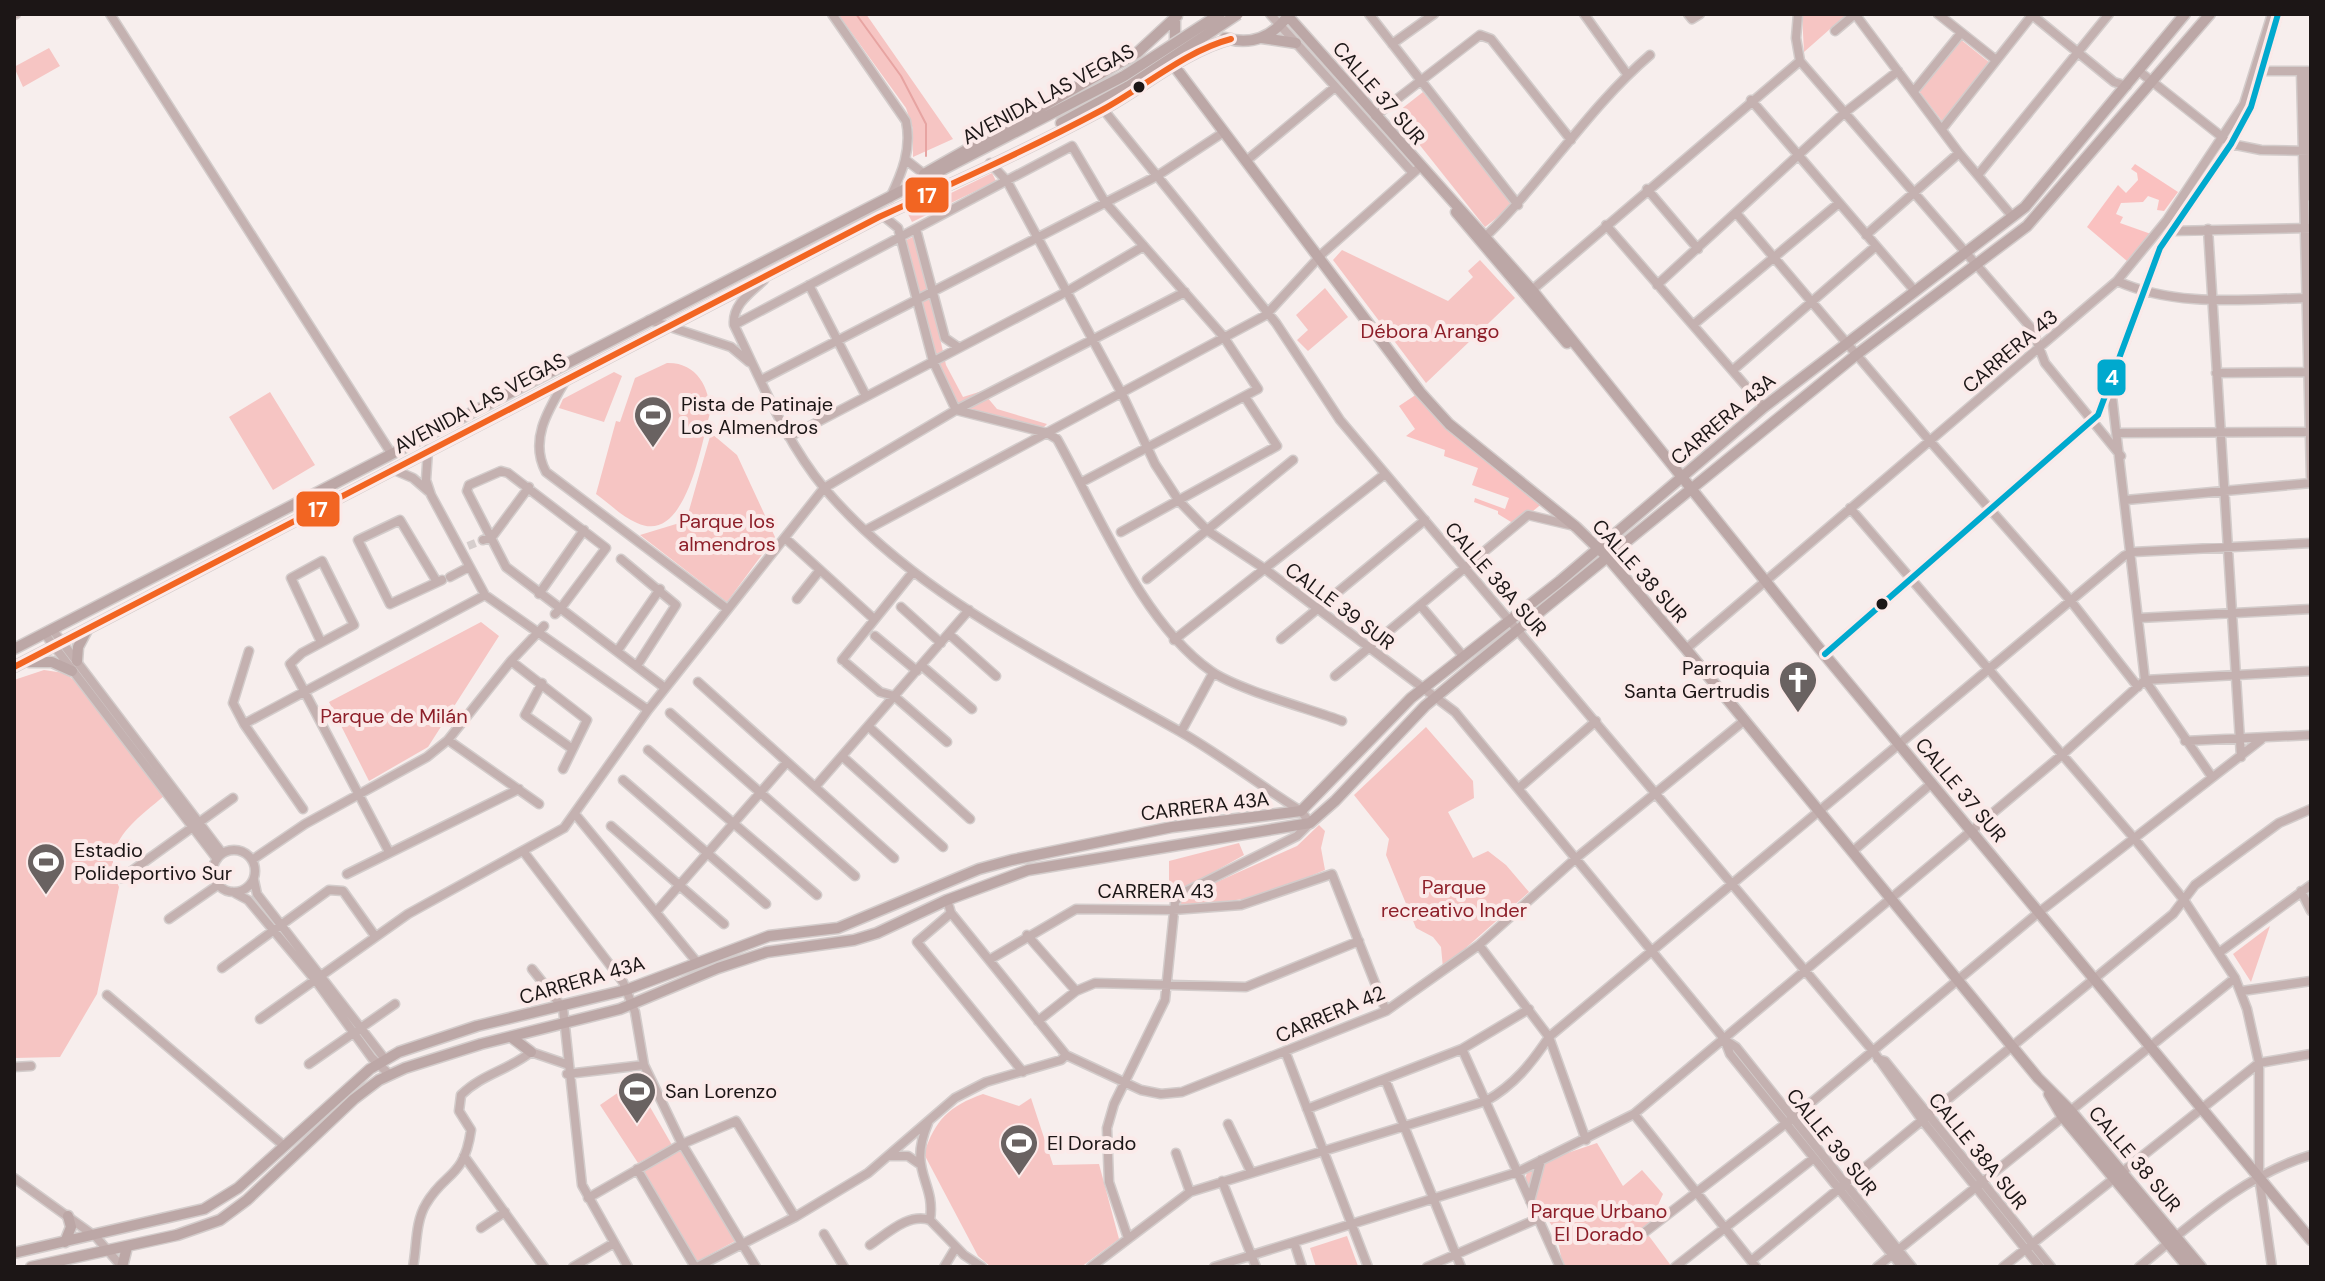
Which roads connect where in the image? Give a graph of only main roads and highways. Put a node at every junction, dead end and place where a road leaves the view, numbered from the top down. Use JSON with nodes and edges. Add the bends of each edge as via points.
{"nodes":[{"id":1,"x":1197,"y":14,"type":"edge"},
{"id":2,"x":1220,"y":14,"type":"edge"},
{"id":3,"x":1238,"y":14,"type":"edge"},
{"id":4,"x":1290,"y":14,"type":"edge"},
{"id":5,"x":2210,"y":14,"type":"edge"},
{"id":6,"x":2181,"y":15,"type":"edge"},
{"id":7,"x":1176,"y":16,"type":"edge"},
{"id":8,"x":1260,"y":38,"type":"junction"},
{"id":9,"x":1231,"y":39,"type":"junction"},
{"id":10,"x":1300,"y":39,"type":"junction"},
{"id":11,"x":1137,"y":53,"type":"junction"},
{"id":12,"x":1175,"y":67,"type":"junction"},
{"id":13,"x":1159,"y":77,"type":"junction"},
{"id":14,"x":1126,"y":81,"type":"junction"},
{"id":15,"x":1351,"y":88,"type":"junction"},
{"id":16,"x":1349,"y":102,"type":"road end"},
{"id":17,"x":991,"y":164,"type":"junction"},
{"id":18,"x":923,"y":178,"type":"junction"},
{"id":19,"x":1445,"y":195,"type":"junction"},
{"id":20,"x":919,"y":198,"type":"junction"},
{"id":21,"x":716,"y":286,"type":"junction"},
{"id":22,"x":690,"y":314,"type":"junction"},
{"id":23,"x":1586,"y":360,"type":"junction"},
{"id":24,"x":1683,"y":475,"type":"junction"},
{"id":25,"x":1691,"y":486,"type":"junction"},
{"id":26,"x":1598,"y":548,"type":"junction"},
{"id":27,"x":1608,"y":558,"type":"junction"},
{"id":28,"x":90,"y":627,"type":"junction"},
{"id":29,"x":14,"y":649,"type":"edge"},
{"id":30,"x":17,"y":665,"type":"edge"},
{"id":31,"x":511,"y":1037,"type":"junction"},
{"id":32,"x":531,"y":1052,"type":"road end"},
{"id":33,"x":68,"y":1216,"type":"road end"},
{"id":34,"x":2172,"y":1240,"type":"junction"},
{"id":35,"x":2311,"y":1240,"type":"edge"},
{"id":36,"x":65,"y":1242,"type":"junction"},
{"id":37,"x":127,"y":1247,"type":"junction"},
{"id":38,"x":14,"y":1253,"type":"edge"},
{"id":39,"x":31,"y":1267,"type":"edge"},
{"id":40,"x":122,"y":1267,"type":"edge"},
{"id":41,"x":2188,"y":1267,"type":"edge"},
{"id":42,"x":2201,"y":1267,"type":"edge"}],
"edges":[{"from":1,"to":9,"type":"main road","via":[[1213,32]]},
{"from":2,"to":14,"type":"main road","name":"AVENIDA LAS VEGAS","bridge":true},
{"from":3,"to":14,"type":"main road","name":"AVENIDA LAS VEGAS","bridge":true},
{"from":4,"to":8,"type":"main road"},
{"from":4,"to":10,"type":"main road","name":"CALLE 37 SUR"},
{"from":5,"to":25,"type":"main road","name":"CARRERA 43A","via":[[2038,216]]},
{"from":6,"to":24,"type":"main road","name":"CARRERA 43A","via":[[2140,72],[2025,207]]},
{"from":7,"to":11,"type":"main road","name":"AVENIDA LAS VEGAS"},
{"from":7,"to":12,"type":"main road"},
{"from":8,"to":9,"type":"main road"},
{"from":8,"to":10,"type":"main road"},
{"from":9,"to":12,"type":"main road","name":"AVENIDA LAS VEGAS"},
{"from":10,"to":15,"type":"main road","name":"CALLE 37 SUR"},
{"from":11,"to":13,"type":"main road","via":[[1153,61]]},
{"from":11,"to":18,"type":"main road","name":"AVENIDA LAS VEGAS"},
{"from":12,"to":13,"type":"main road","name":"AVENIDA LAS VEGAS"},
{"from":12,"to":26,"type":"main road","name":"CALLE 38 SUR","via":[[1420,392],[1449,424]]},
{"from":13,"to":17,"type":"main road","name":"AVENIDA LAS VEGAS"},
{"from":14,"to":17,"type":"main road","name":"AVENIDA LAS VEGAS"},
{"from":14,"to":18,"type":"main road","name":"AVENIDA LAS VEGAS"},
{"from":15,"to":16,"type":"main road"},
{"from":15,"to":19,"type":"main road","name":"CALLE 37 SUR","via":[[1417,170]]},
{"from":17,"to":20,"type":"main road","name":"AVENIDA LAS VEGAS"},
{"from":18,"to":20,"type":"main road"},
{"from":18,"to":21,"type":"main road","name":"AVENIDA LAS VEGAS"},
{"from":19,"to":23,"type":"main road","name":"CALLE 37 SUR","via":[[1532,290]]},
{"from":19,"to":23,"type":"main road","name":"CALLE 37 SUR","via":[[1556,333]]},
{"from":20,"to":22,"type":"main road","name":"AVENIDA LAS VEGAS"},
{"from":21,"to":22,"type":"main road","via":[[690,304]]},
{"from":21,"to":29,"type":"main road","name":"AVENIDA LAS VEGAS"},
{"from":22,"to":28,"type":"main road","name":"AVENIDA LAS VEGAS"},
{"from":23,"to":24,"type":"main road","name":"CALLE 37 SUR"},
{"from":24,"to":25,"type":"main road","name":"CALLE 37 SUR"},
{"from":24,"to":26,"type":"main road","name":"CARRERA 43A"},
{"from":25,"to":27,"type":"main road","name":"CARRERA 43A"},
{"from":25,"to":35,"type":"main road","name":"CALLE 37 SUR"},
{"from":26,"to":27,"type":"main road","name":"CALLE 38 SUR"},
{"from":26,"to":36,"type":"main road","name":"CARRERA 43A","via":[[1395,712],[1301,811],[1158,829],[1012,860],[838,928],[769,936],[626,990],[477,1026],[380,1061],[238,1188],[204,1209]]},
{"from":27,"to":31,"type":"main road","name":"CARRERA 43A","via":[[1435,698],[1310,823],[1028,870],[877,933],[767,952],[632,1004]]},
{"from":27,"to":34,"type":"main road","name":"CALLE 38 SUR"},
{"from":28,"to":30,"type":"main road","name":"AVENIDA LAS VEGAS"},
{"from":28,"to":30,"type":"main road","via":[[78,647],[75,666]]},
{"from":31,"to":32,"type":"main road"},
{"from":31,"to":37,"type":"main road","name":"CARRERA 43A","via":[[389,1074],[335,1115],[234,1212]]},
{"from":33,"to":36,"type":"main road","via":[[71,1227]]},
{"from":34,"to":41,"type":"main road","name":"CALLE 38 SUR"},
{"from":34,"to":42,"type":"main road","name":"CALLE 38 SUR"},
{"from":36,"to":38,"type":"main road","name":"CARRERA 43A"},
{"from":37,"to":39,"type":"main road","name":"CARRERA 43A"},
{"from":37,"to":40,"type":"main road"}]}
